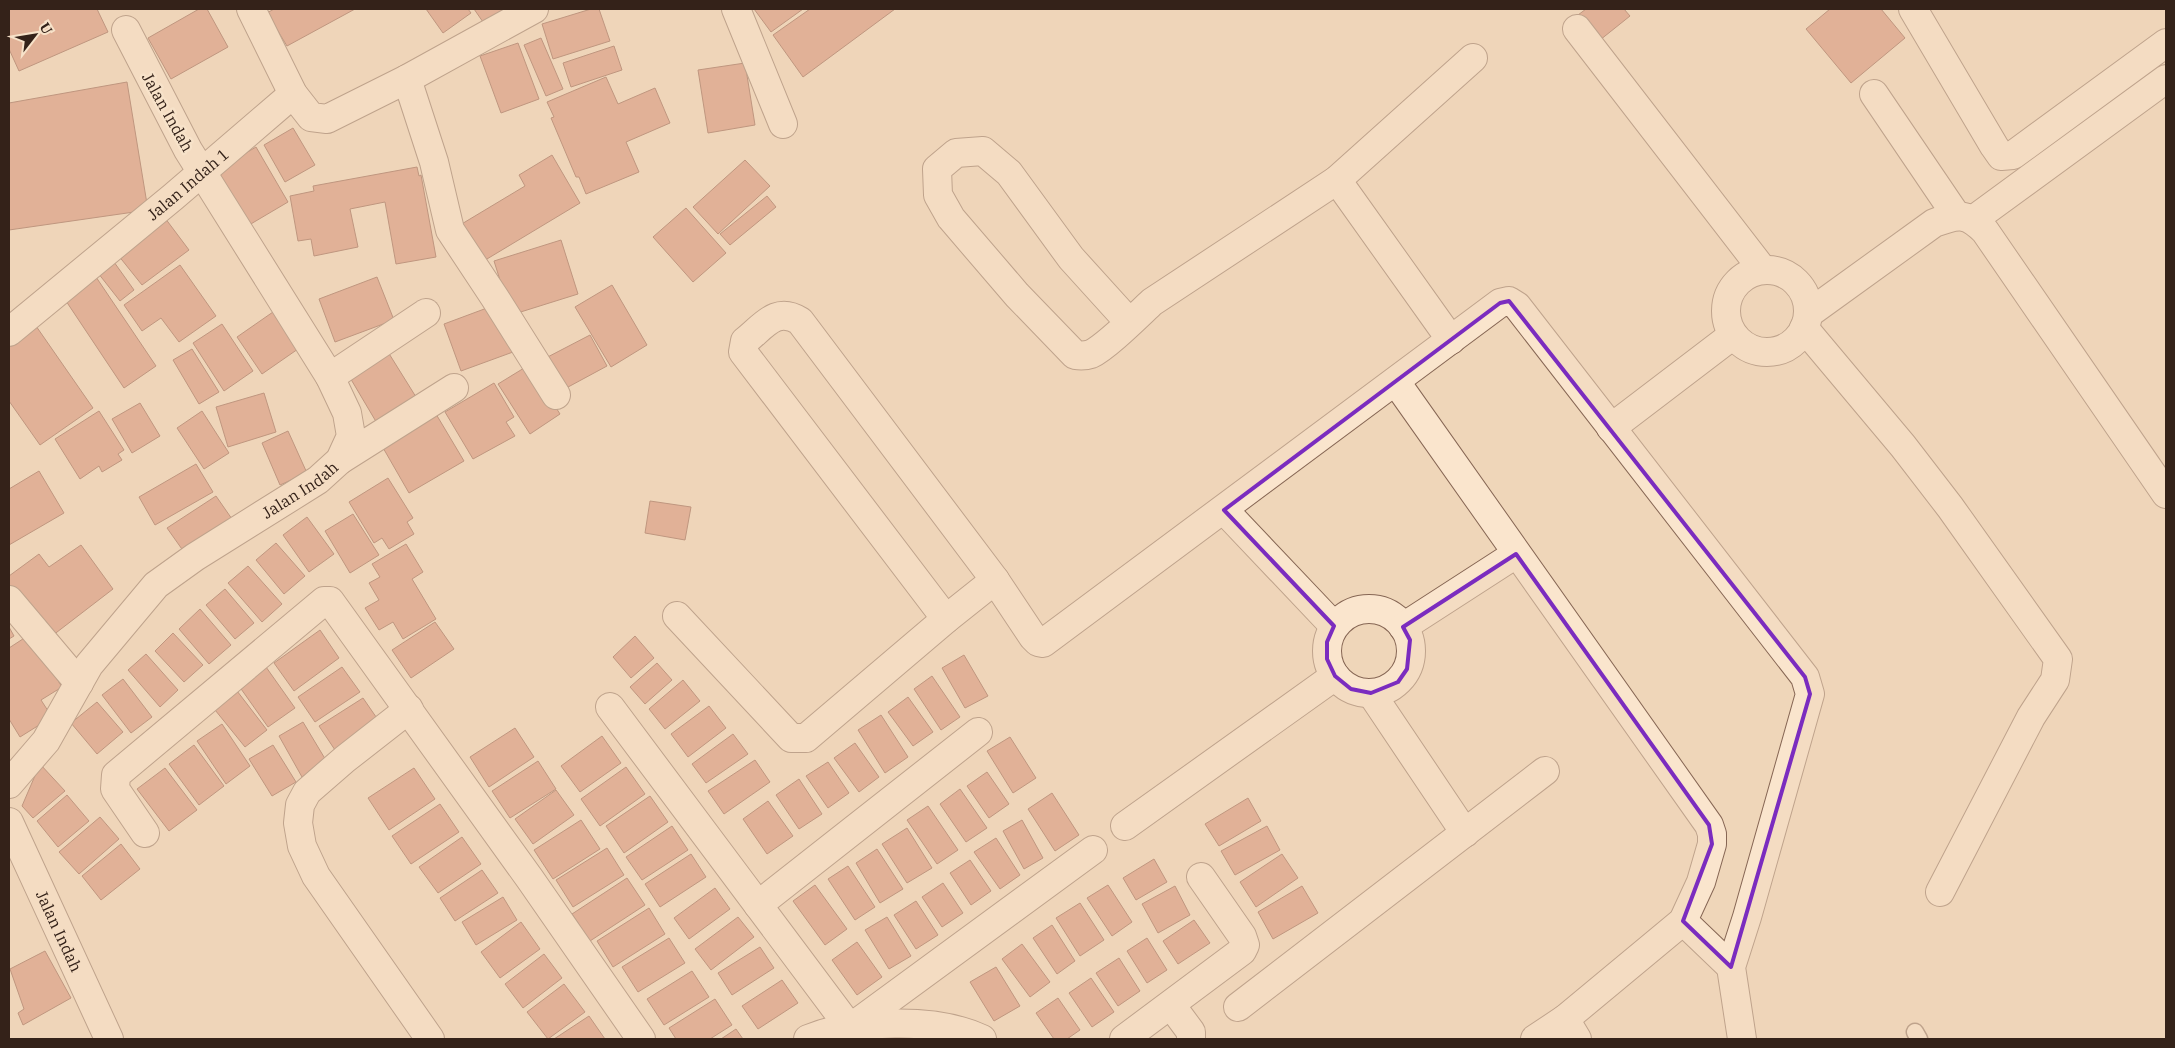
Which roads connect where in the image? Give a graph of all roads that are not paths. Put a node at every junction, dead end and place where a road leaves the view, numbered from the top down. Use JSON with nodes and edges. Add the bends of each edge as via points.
{"nodes":[{"id":1,"x":251,"y":9,"type":"edge"},
{"id":2,"x":534,"y":9,"type":"edge"},
{"id":3,"x":736,"y":9,"type":"edge"},
{"id":4,"x":1913,"y":9,"type":"edge"},
{"id":5,"x":126,"y":30,"type":"dead end"},
{"id":6,"x":1577,"y":30,"type":"dead end"},
{"id":7,"x":2166,"y":43,"type":"edge"},
{"id":8,"x":1473,"y":58,"type":"dead end"},
{"id":9,"x":407,"y":79,"type":"junction"},
{"id":10,"x":2166,"y":79,"type":"edge"},
{"id":11,"x":293,"y":94,"type":"junction"},
{"id":12,"x":1874,"y":94,"type":"dead end"},
{"id":13,"x":783,"y":124,"type":"dead end"},
{"id":14,"x":202,"y":171,"type":"junction"},
{"id":15,"x":1337,"y":180,"type":"junction"},
{"id":16,"x":1964,"y":217,"type":"junction"},
{"id":17,"x":1763,"y":270,"type":"junction"},
{"id":18,"x":426,"y":314,"type":"dead end"},
{"id":19,"x":1806,"y":321,"type":"junction"},
{"id":20,"x":1129,"y":322,"type":"junction"},
{"id":21,"x":9,"y":332,"type":"edge"},
{"id":22,"x":1733,"y":335,"type":"junction"},
{"id":23,"x":1451,"y":340,"type":"junction"},
{"id":24,"x":330,"y":377,"type":"junction"},
{"id":25,"x":1396,"y":382,"type":"junction"},
{"id":26,"x":454,"y":388,"type":"dead end"},
{"id":27,"x":556,"y":395,"type":"dead end"},
{"id":28,"x":1611,"y":428,"type":"junction"},
{"id":29,"x":340,"y":460,"type":"junction"},
{"id":30,"x":2166,"y":494,"type":"edge"},
{"id":31,"x":1224,"y":510,"type":"junction"},
{"id":32,"x":1516,"y":554,"type":"junction"},
{"id":33,"x":996,"y":580,"type":"junction"},
{"id":34,"x":9,"y":600,"type":"edge"},
{"id":35,"x":677,"y":616,"type":"dead end"},
{"id":36,"x":946,"y":619,"type":"junction"},
{"id":37,"x":1334,"y":626,"type":"junction"},
{"id":38,"x":1404,"y":627,"type":"junction"},
{"id":39,"x":1335,"y":676,"type":"junction"},
{"id":40,"x":79,"y":683,"type":"junction"},
{"id":41,"x":1371,"y":693,"type":"junction"},
{"id":42,"x":610,"y":706,"type":"dead end"},
{"id":43,"x":409,"y":709,"type":"junction"},
{"id":44,"x":978,"y":732,"type":"dead end"},
{"id":45,"x":1544,"y":771,"type":"dead end"},
{"id":46,"x":9,"y":784,"type":"edge"},
{"id":47,"x":9,"y":822,"type":"edge"},
{"id":48,"x":1125,"y":826,"type":"dead end"},
{"id":49,"x":145,"y":833,"type":"dead end"},
{"id":50,"x":1465,"y":833,"type":"junction"},
{"id":51,"x":1093,"y":850,"type":"dead end"},
{"id":52,"x":1201,"y":876,"type":"dead end"},
{"id":53,"x":1940,"y":892,"type":"dead end"},
{"id":54,"x":758,"y":905,"type":"junction"},
{"id":55,"x":1683,"y":921,"type":"junction"},
{"id":56,"x":1731,"y":966,"type":"junction"},
{"id":57,"x":1171,"y":1005,"type":"junction"},
{"id":58,"x":1238,"y":1008,"type":"dead end"},
{"id":59,"x":850,"y":1028,"type":"junction"},
{"id":60,"x":1571,"y":1029,"type":"edge"},
{"id":61,"x":109,"y":1039,"type":"edge"},
{"id":62,"x":430,"y":1039,"type":"edge"},
{"id":63,"x":641,"y":1039,"type":"edge"},
{"id":64,"x":808,"y":1039,"type":"edge"},
{"id":65,"x":982,"y":1039,"type":"edge"},
{"id":66,"x":1124,"y":1039,"type":"edge"},
{"id":67,"x":1191,"y":1039,"type":"edge"},
{"id":68,"x":1535,"y":1039,"type":"edge"},
{"id":69,"x":1742,"y":1039,"type":"edge"}],
"edges":[{"from":1,"to":11,"type":"street"},
{"from":2,"to":9,"type":"street"},
{"from":3,"to":13,"type":"street"},
{"from":4,"to":7,"type":"street","via":[[2001,156],[2012,155]]},
{"from":5,"to":14,"type":"street","name":"Jalan Indah"},
{"from":6,"to":17,"type":"street"},
{"from":8,"to":15,"type":"street"},
{"from":9,"to":11,"type":"street","via":[[327,119],[311,117]]},
{"from":9,"to":27,"type":"street","via":[[434,162],[450,230]]},
{"from":10,"to":16,"type":"street"},
{"from":11,"to":14,"type":"street","name":"Jalan Indah 1"},
{"from":12,"to":16,"type":"street"},
{"from":14,"to":21,"type":"street","name":"Jalan Indah 1"},
{"from":14,"to":24,"type":"street","name":"Jalan Indah"},
{"from":15,"to":20,"type":"street","via":[[1152,302]]},
{"from":15,"to":23,"type":"street"},
{"from":16,"to":19,"type":"street","via":[[1934,223]]},
{"from":16,"to":30,"type":"street","via":[[1985,231]]},
{"from":17,"to":19,"type":"street","via":[[1777,271],[1800,287],[1806,300]]},
{"from":17,"to":22,"type":"street","via":[[1737,282],[1730,294],[1726,308]]},
{"from":18,"to":24,"type":"street"},
{"from":19,"to":22,"type":"street","via":[[1796,340],[1771,352],[1744,345]]},
{"from":19,"to":53,"type":"street","via":[[1938,492],[2058,659],[2055,680],[2031,717]]},
{"from":20,"to":20,"type":"street","via":[[1071,258],[1009,173],[983,151],[956,153],[937,169],[938,195],[951,218],[1017,295],[1075,355],[1092,353]]},
{"from":22,"to":28,"type":"street"},
{"from":23,"to":25,"type":"street"},
{"from":23,"to":28,"type":"street","via":[[1500,303],[1509,301],[1517,306]]},
{"from":24,"to":29,"type":"street","name":"Jalan Indah","via":[[347,412],[351,436]]},
{"from":25,"to":31,"type":"street"},
{"from":25,"to":32,"type":"street"},
{"from":26,"to":29,"type":"street"},
{"from":28,"to":56,"type":"street","via":[[1804,678],[1810,694]]},
{"from":29,"to":40,"type":"street","name":"Jalan Indah","via":[[318,480],[156,584],[88,665]]},
{"from":31,"to":33,"type":"street","via":[[1044,643],[1034,637]]},
{"from":31,"to":37,"type":"street"},
{"from":32,"to":38,"type":"street"},
{"from":32,"to":55,"type":"street","via":[[1709,825],[1712,844],[1701,882]]},
{"from":33,"to":36,"type":"street"},
{"from":33,"to":36,"type":"street","via":[[800,321],[790,315],[778,315],[771,320],[745,341],[744,352]]},
{"from":34,"to":40,"type":"street"},
{"from":35,"to":36,"type":"street","via":[[792,738],[800,739],[806,738]]},
{"from":37,"to":38,"type":"street","via":[[1344,616],[1369,608],[1382,610]]},
{"from":37,"to":39,"type":"street","via":[[1328,642],[1327,660]]},
{"from":38,"to":41,"type":"street","via":[[1410,640],[1411,655],[1407,669],[1398,682],[1386,690]]},
{"from":39,"to":41,"type":"street","via":[[1351,689]]},
{"from":39,"to":48,"type":"street"},
{"from":40,"to":46,"type":"street","name":"Jalan Indah","via":[[46,742]]},
{"from":41,"to":50,"type":"street"},
{"from":42,"to":54,"type":"street"},
{"from":43,"to":49,"type":"street","via":[[334,604],[324,601],[116,775],[115,789]]},
{"from":43,"to":62,"type":"street","via":[[307,792],[300,806],[298,823],[302,846],[316,876]]},
{"from":43,"to":63,"type":"street"},
{"from":44,"to":54,"type":"street"},
{"from":45,"to":50,"type":"street"},
{"from":47,"to":61,"type":"street","name":"Jalan Indah"},
{"from":50,"to":58,"type":"street"},
{"from":51,"to":59,"type":"street"},
{"from":52,"to":57,"type":"street","via":[[1246,945]]},
{"from":54,"to":59,"type":"street"},
{"from":55,"to":56,"type":"street"},
{"from":55,"to":60,"type":"street"},
{"from":56,"to":69,"type":"street"},
{"from":57,"to":66,"type":"street"},
{"from":57,"to":67,"type":"street","via":[[1191,1032]]},
{"from":59,"to":64,"type":"street"},
{"from":59,"to":65,"type":"street","via":[[904,1023],[942,1027]]},
{"from":60,"to":68,"type":"street"}]}
